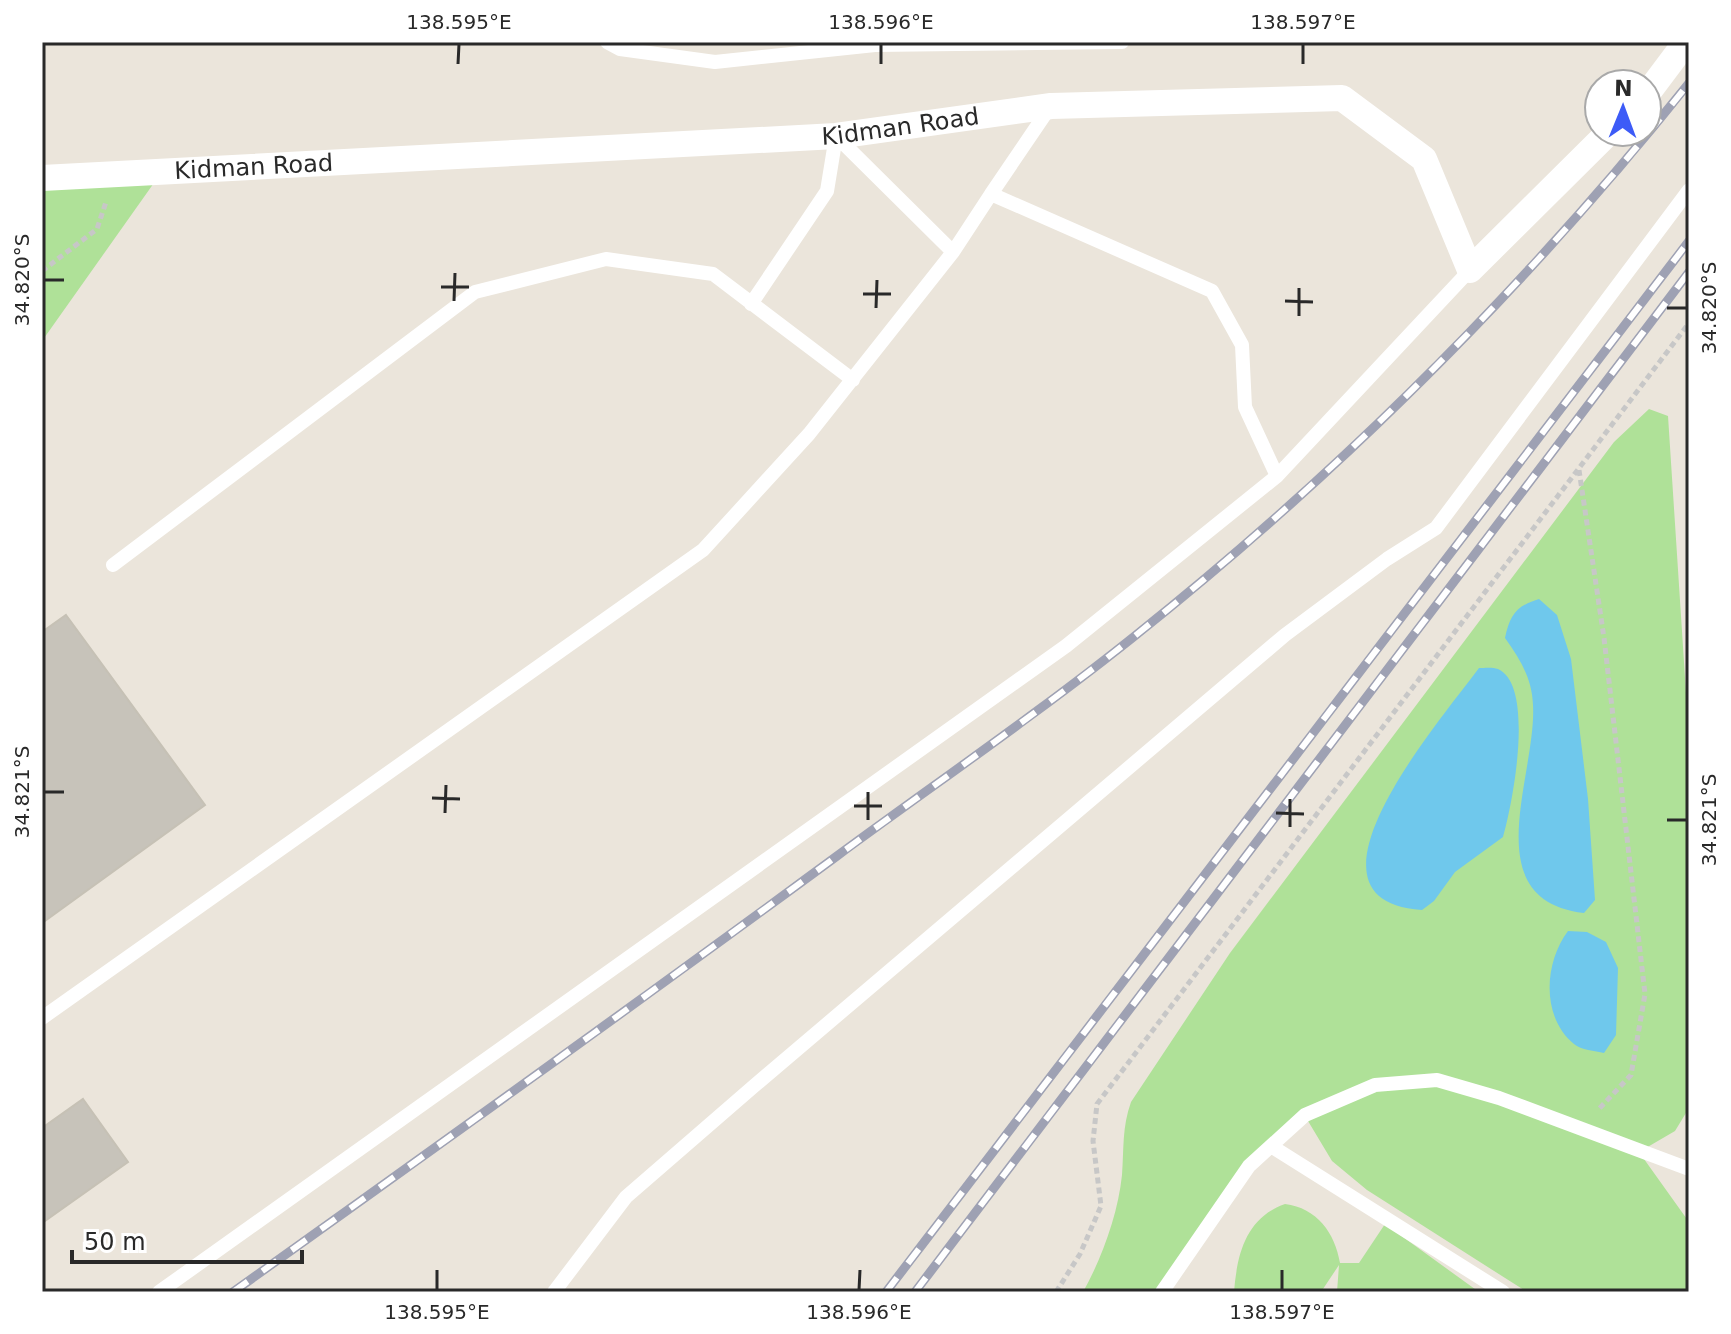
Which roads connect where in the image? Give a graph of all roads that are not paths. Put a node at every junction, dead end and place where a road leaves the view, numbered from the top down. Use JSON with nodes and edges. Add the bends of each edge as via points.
{"nodes":[{"id":1,"x":607,"y":42,"type":"edge"},
{"id":2,"x":1122,"y":42,"type":"edge"},
{"id":3,"x":1686,"y":42,"type":"edge"},
{"id":4,"x":1663,"y":73,"type":"edge"},
{"id":5,"x":1051,"y":106,"type":"junction"},
{"id":6,"x":836,"y":136,"type":"junction"},
{"id":7,"x":1593,"y":148,"type":"edge"},
{"id":8,"x":42,"y":178,"type":"edge"},
{"id":9,"x":1689,"y":190,"type":"edge"},
{"id":10,"x":991,"y":194,"type":"junction"},
{"id":11,"x":953,"y":252,"type":"junction"},
{"id":12,"x":1470,"y":270,"type":"junction"},
{"id":13,"x":751,"y":304,"type":"junction"},
{"id":14,"x":853,"y":380,"type":"junction"},
{"id":15,"x":1277,"y":476,"type":"junction"},
{"id":16,"x":113,"y":565,"type":"dead end"},
{"id":17,"x":42,"y":1018,"type":"edge"},
{"id":18,"x":1271,"y":1146,"type":"junction"},
{"id":19,"x":1689,"y":1169,"type":"edge"},
{"id":20,"x":159,"y":1292,"type":"edge"},
{"id":21,"x":554,"y":1292,"type":"edge"},
{"id":22,"x":1162,"y":1292,"type":"edge"},
{"id":23,"x":1503,"y":1292,"type":"edge"}],
"edges":[{"from":1,"to":2,"type":"lane","via":[[620,49],[715,62],[875,45]]},
{"from":3,"to":4,"type":"street"},
{"from":5,"to":6,"type":"street","name":"Kidman Road"},
{"from":5,"to":10,"type":"lane"},
{"from":5,"to":12,"type":"street","name":"Kidman Road","via":[[1342,98],[1424,159]]},
{"from":6,"to":8,"type":"street","name":"Kidman Road"},
{"from":6,"to":11,"type":"lane"},
{"from":6,"to":13,"type":"lane","via":[[827,191]]},
{"from":7,"to":12,"type":"street"},
{"from":9,"to":21,"type":"lane","via":[[1436,528],[1285,635],[754,1086],[626,1197]]},
{"from":10,"to":11,"type":"lane"},
{"from":10,"to":15,"type":"lane","via":[[1212,291],[1242,345],[1245,407]]},
{"from":11,"to":14,"type":"lane"},
{"from":12,"to":15,"type":"lane"},
{"from":13,"to":14,"type":"lane"},
{"from":13,"to":16,"type":"lane","via":[[713,274],[606,259],[475,292]]},
{"from":14,"to":17,"type":"lane","via":[[703,550]]},
{"from":15,"to":20,"type":"lane","via":[[1066,646]]},
{"from":18,"to":19,"type":"lane","via":[[1305,1115],[1375,1085],[1437,1080]]},
{"from":18,"to":22,"type":"lane","via":[[1249,1166]]},
{"from":18,"to":23,"type":"lane"}]}
